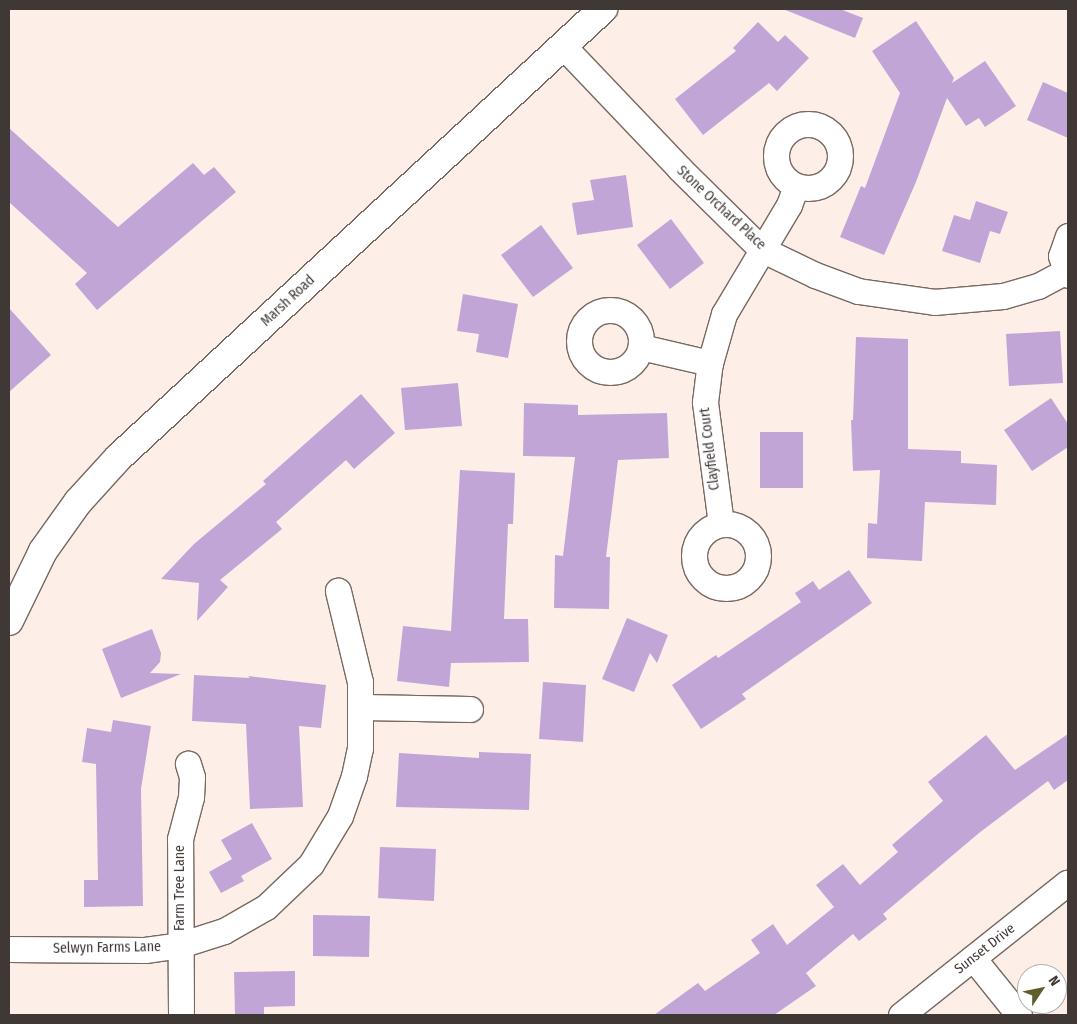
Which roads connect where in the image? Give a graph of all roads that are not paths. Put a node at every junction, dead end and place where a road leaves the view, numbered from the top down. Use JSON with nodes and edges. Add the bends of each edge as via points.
{"nodes":[{"id":1,"x":603,"y":9,"type":"edge"},
{"id":2,"x":563,"y":46,"type":"junction"},
{"id":3,"x":796,"y":186,"type":"dead end"},
{"id":4,"x":1068,"y":236,"type":"edge"},
{"id":5,"x":761,"y":250,"type":"junction"},
{"id":6,"x":1067,"y":273,"type":"edge"},
{"id":7,"x":641,"y":347,"type":"dead end"},
{"id":8,"x":710,"y":363,"type":"junction"},
{"id":9,"x":721,"y":524,"type":"dead end"},
{"id":10,"x":338,"y":591,"type":"dead end"},
{"id":11,"x":9,"y":621,"type":"edge"},
{"id":12,"x":362,"y":707,"type":"junction"},
{"id":13,"x":470,"y":709,"type":"dead end"},
{"id":14,"x":188,"y":764,"type":"dead end"},
{"id":15,"x":1068,"y":882,"type":"edge"},
{"id":16,"x":180,"y":945,"type":"junction"},
{"id":17,"x":9,"y":949,"type":"edge"},
{"id":18,"x":973,"y":958,"type":"junction"},
{"id":19,"x":180,"y":1015,"type":"edge"},
{"id":20,"x":901,"y":1015,"type":"edge"},
{"id":21,"x":1019,"y":1015,"type":"edge"}],
"edges":[{"from":1,"to":2,"type":"street","name":"Marsh Road"},
{"from":2,"to":5,"type":"street","name":"Stone Orchard Place"},
{"from":2,"to":11,"type":"street","name":"Marsh Road","via":[[119,457],[78,502],[43,551]]},
{"from":3,"to":5,"type":"street","name":"Clayfield Court","via":[[789,205]]},
{"from":4,"to":6,"type":"street","name":"Stone Orchard Place","via":[[1061,256]]},
{"from":5,"to":6,"type":"street","name":"Stone Orchard Place","via":[[858,291],[907,300],[982,300],[1038,286]]},
{"from":5,"to":8,"type":"street","name":"Clayfield Court","via":[[724,314]]},
{"from":7,"to":8,"type":"street"},
{"from":8,"to":9,"type":"street","name":"Clayfield Court","via":[[705,402]]},
{"from":10,"to":12,"type":"street","name":"Selwyn Farms Lane","via":[[355,653]]},
{"from":12,"to":13,"type":"street"},
{"from":12,"to":16,"type":"street","name":"Selwyn Farms Lane","via":[[354,776],[340,816],[311,864],[266,907],[224,931]]},
{"from":14,"to":16,"type":"street","name":"Farm Tree Lane","via":[[192,777],[191,797],[180,839]]},
{"from":15,"to":18,"type":"street","name":"Sunset Drive"},
{"from":16,"to":17,"type":"street","name":"Selwyn Farms Lane","via":[[145,950]]},
{"from":16,"to":19,"type":"street","name":"Farm Tree Lane"},
{"from":18,"to":20,"type":"street","name":"Sunset Drive"},
{"from":18,"to":21,"type":"street"}]}
